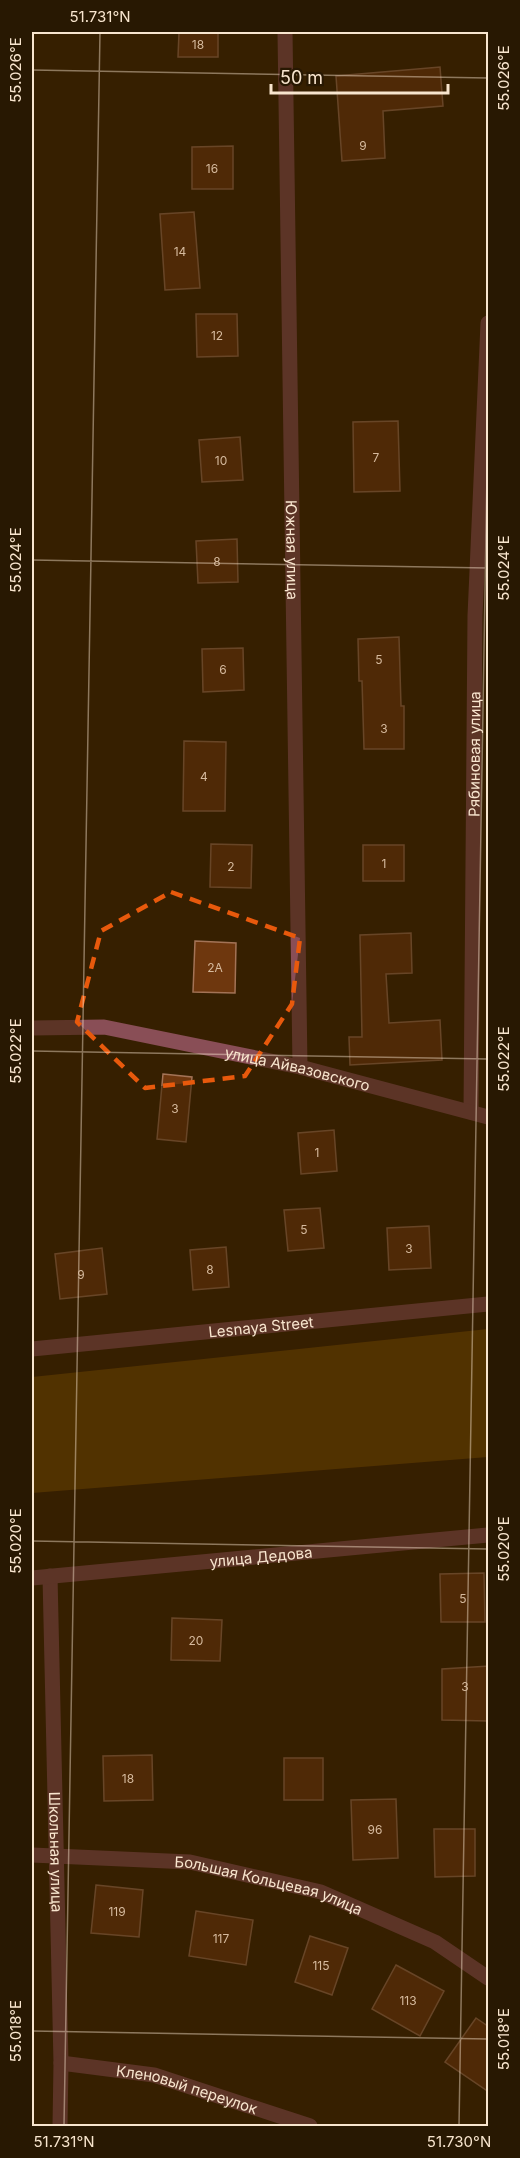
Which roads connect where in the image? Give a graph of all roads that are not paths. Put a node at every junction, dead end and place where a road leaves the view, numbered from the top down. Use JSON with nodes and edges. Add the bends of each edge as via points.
{"nodes":[{"id":1,"x":285,"y":32,"type":"edge"},
{"id":2,"x":489,"y":323,"type":"edge"},
{"id":3,"x":32,"y":1028,"type":"edge"},
{"id":4,"x":300,"y":1067,"type":"junction"},
{"id":5,"x":471,"y":1112,"type":"junction"},
{"id":6,"x":489,"y":1117,"type":"edge"},
{"id":7,"x":489,"y":1304,"type":"edge"},
{"id":8,"x":32,"y":1349,"type":"edge"},
{"id":9,"x":489,"y":1535,"type":"edge"},
{"id":10,"x":50,"y":1576,"type":"junction"},
{"id":11,"x":32,"y":1578,"type":"edge"},
{"id":12,"x":32,"y":1855,"type":"edge"},
{"id":13,"x":56,"y":1856,"type":"junction"},
{"id":14,"x":489,"y":1978,"type":"edge"},
{"id":15,"x":61,"y":2063,"type":"junction"},
{"id":16,"x":60,"y":2127,"type":"edge"},
{"id":17,"x":310,"y":2127,"type":"edge"}],
"edges":[{"from":1,"to":4,"type":"street","name":"Южная улица"},
{"from":2,"to":5,"type":"street","name":"Рябиновая улица","via":[[475,616]]},
{"from":3,"to":4,"type":"street","name":"улица Айвазовского","via":[[104,1027]]},
{"from":4,"to":5,"type":"street","name":"улица Айвазовского"},
{"from":5,"to":6,"type":"street","name":"улица Айвазовского"},
{"from":7,"to":8,"type":"street","name":"Lesnaya Street"},
{"from":9,"to":10,"type":"street","name":"улица Дедова"},
{"from":10,"to":11,"type":"street","name":"улица Дедова"},
{"from":10,"to":13,"type":"street","name":"Школьная улица"},
{"from":12,"to":13,"type":"street","name":"Большая Кольцевая улица"},
{"from":13,"to":14,"type":"street","name":"Большая Кольцевая улица","via":[[190,1862],[321,1892],[435,1942]]},
{"from":13,"to":15,"type":"street","name":"Школьная улица"},
{"from":15,"to":16,"type":"street","name":"Школьная улица"},
{"from":15,"to":17,"type":"street","name":"Кленовый переулок","via":[[154,2075]]}]}
